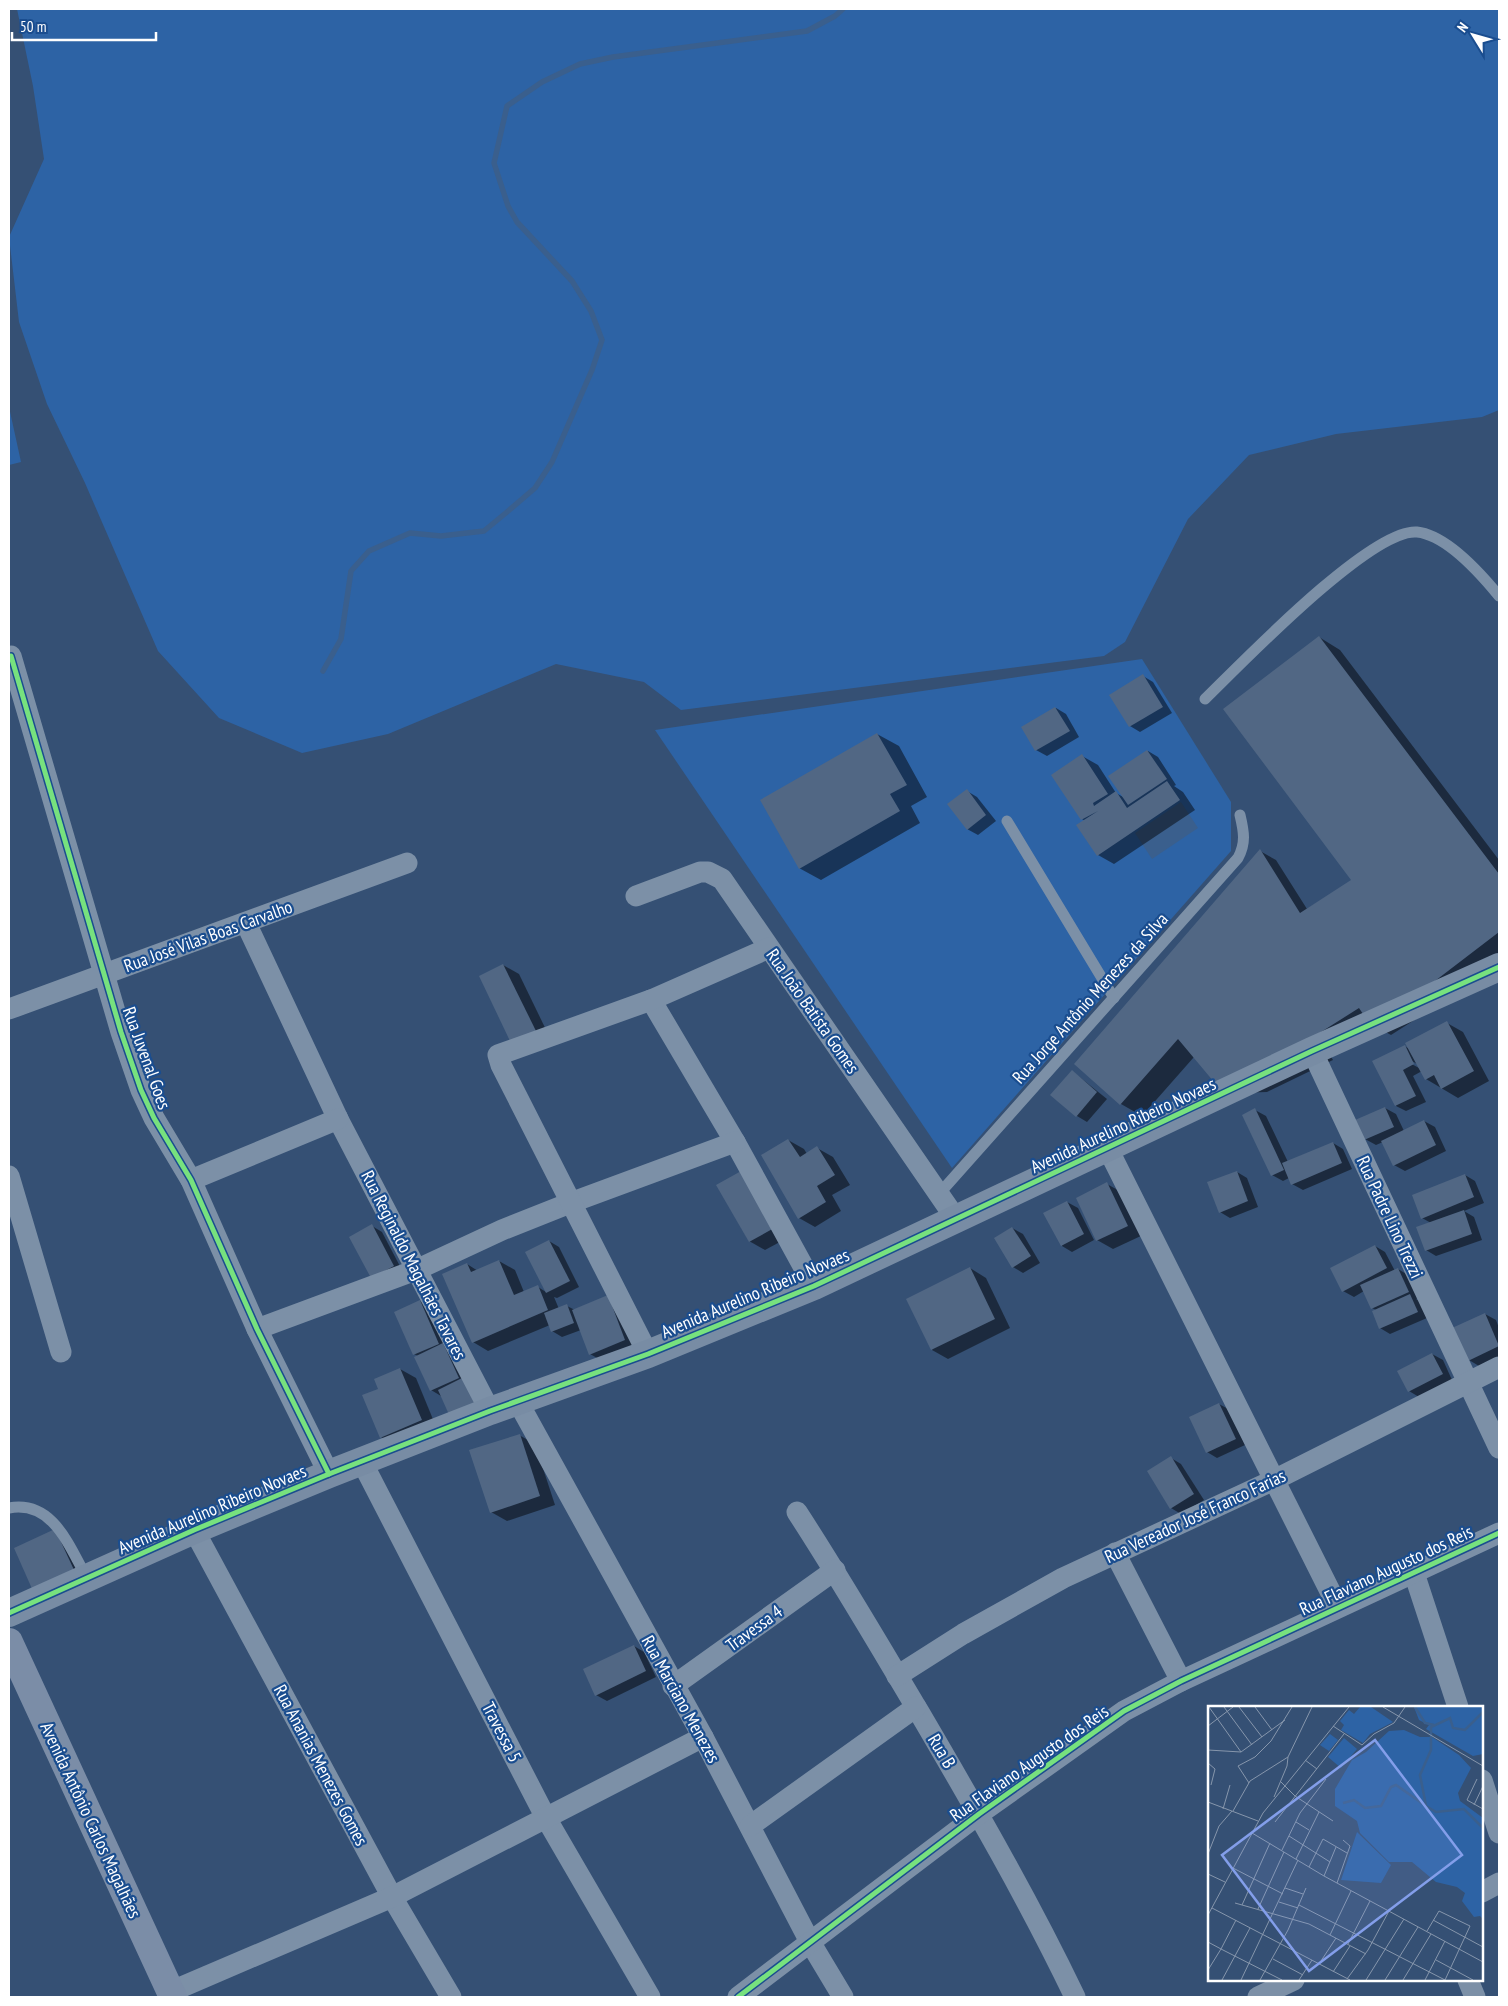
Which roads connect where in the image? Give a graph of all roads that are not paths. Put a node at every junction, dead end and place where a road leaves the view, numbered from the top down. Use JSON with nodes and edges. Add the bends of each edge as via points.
{"nodes":[{"id":1,"x":1499,"y":596,"type":"edge"},
{"id":2,"x":11,"y":656,"type":"dead end"},
{"id":3,"x":1205,"y":699,"type":"dead end"},
{"id":4,"x":1240,"y":815,"type":"dead end"},
{"id":5,"x":1007,"y":821,"type":"dead end"},
{"id":6,"x":407,"y":863,"type":"dead end"},
{"id":7,"x":636,"y":896,"type":"dead end"},
{"id":8,"x":246,"y":923,"type":"junction"},
{"id":9,"x":769,"y":948,"type":"junction"},
{"id":10,"x":1499,"y":967,"type":"edge"},
{"id":11,"x":104,"y":973,"type":"junction"},
{"id":12,"x":1114,"y":998,"type":"junction"},
{"id":13,"x":651,"y":1000,"type":"junction"},
{"id":14,"x":9,"y":1009,"type":"edge"},
{"id":15,"x":1312,"y":1052,"type":"junction"},
{"id":16,"x":338,"y":1119,"type":"junction"},
{"id":17,"x":735,"y":1142,"type":"junction"},
{"id":18,"x":1107,"y":1147,"type":"junction"},
{"id":19,"x":9,"y":1176,"type":"edge"},
{"id":20,"x":191,"y":1180,"type":"junction"},
{"id":21,"x":939,"y":1194,"type":"junction"},
{"id":22,"x":570,"y":1203,"type":"junction"},
{"id":23,"x":956,"y":1219,"type":"junction"},
{"id":24,"x":416,"y":1270,"type":"junction"},
{"id":25,"x":814,"y":1286,"type":"junction"},
{"id":26,"x":257,"y":1329,"type":"junction"},
{"id":27,"x":60,"y":1352,"type":"dead end"},
{"id":28,"x":648,"y":1354,"type":"junction"},
{"id":29,"x":1499,"y":1367,"type":"edge"},
{"id":30,"x":1468,"y":1382,"type":"junction"},
{"id":31,"x":518,"y":1402,"type":"junction"},
{"id":32,"x":490,"y":1411,"type":"junction"},
{"id":33,"x":1499,"y":1448,"type":"edge"},
{"id":34,"x":362,"y":1462,"type":"junction"},
{"id":35,"x":329,"y":1474,"type":"junction"},
{"id":36,"x":1274,"y":1480,"type":"junction"},
{"id":37,"x":9,"y":1508,"type":"edge"},
{"id":38,"x":797,"y":1512,"type":"dead end"},
{"id":39,"x":194,"y":1530,"type":"junction"},
{"id":40,"x":1499,"y":1533,"type":"edge"},
{"id":41,"x":1115,"y":1553,"type":"junction"},
{"id":42,"x":835,"y":1570,"type":"junction"},
{"id":43,"x":1414,"y":1573,"type":"junction"},
{"id":44,"x":87,"y":1578,"type":"junction"},
{"id":45,"x":1338,"y":1607,"type":"junction"},
{"id":46,"x":9,"y":1614,"type":"edge"},
{"id":47,"x":9,"y":1642,"type":"edge"},
{"id":48,"x":897,"y":1676,"type":"junction"},
{"id":49,"x":1181,"y":1681,"type":"junction"},
{"id":50,"x":673,"y":1686,"type":"junction"},
{"id":51,"x":1458,"y":1706,"type":"edge"},
{"id":52,"x":916,"y":1707,"type":"junction"},
{"id":53,"x":703,"y":1737,"type":"junction"},
{"id":54,"x":1483,"y":1783,"type":"edge"},
{"id":55,"x":979,"y":1814,"type":"junction"},
{"id":56,"x":546,"y":1818,"type":"junction"},
{"id":57,"x":750,"y":1826,"type":"junction"},
{"id":58,"x":1499,"y":1833,"type":"edge"},
{"id":59,"x":1499,"y":1883,"type":"edge"},
{"id":60,"x":1483,"y":1891,"type":"edge"},
{"id":61,"x":392,"y":1897,"type":"junction"},
{"id":62,"x":810,"y":1942,"type":"junction"},
{"id":63,"x":1292,"y":1981,"type":"edge"},
{"id":64,"x":1468,"y":1981,"type":"edge"},
{"id":65,"x":172,"y":1994,"type":"edge"},
{"id":66,"x":451,"y":1997,"type":"edge"},
{"id":67,"x":650,"y":1997,"type":"edge"},
{"id":68,"x":738,"y":1997,"type":"edge"},
{"id":69,"x":843,"y":1997,"type":"edge"},
{"id":70,"x":1075,"y":1997,"type":"edge"},
{"id":71,"x":1258,"y":1997,"type":"edge"},
{"id":72,"x":1475,"y":1997,"type":"edge"}],
"edges":[{"from":1,"to":3,"type":"lane","via":[[1454,551],[1434,537],[1416,532],[1399,534],[1360,558],[1282,622]]},
{"from":2,"to":11,"type":"street","name":"Rua Juvenal Goes"},
{"from":4,"to":12,"type":"lane","name":"Rua Jorge Antônio Menezes da Silva","via":[[1244,846],[1238,858]]},
{"from":5,"to":12,"type":"lane"},
{"from":6,"to":8,"type":"street","name":"Rua José Vilas Boas Carvalho"},
{"from":7,"to":9,"type":"street","name":"Rua João Batista Gomes","via":[[685,876],[708,872],[722,879]]},
{"from":8,"to":11,"type":"street","name":"Rua José Vilas Boas Carvalho"},
{"from":8,"to":16,"type":"street","name":"Rua Reginaldo Magalhães Tavares"},
{"from":9,"to":13,"type":"street"},
{"from":9,"to":21,"type":"street","name":"Rua João Batista Gomes"},
{"from":10,"to":15,"type":"street","name":"Avenida Aurelino Ribeiro Novaes"},
{"from":11,"to":14,"type":"street","name":"Rua José Vilas Boas Carvalho"},
{"from":11,"to":20,"type":"street","name":"Rua Juvenal Goes","via":[[141,1090],[167,1142]]},
{"from":12,"to":21,"type":"lane","name":"Rua Jorge Antônio Menezes da Silva"},
{"from":13,"to":17,"type":"street"},
{"from":13,"to":22,"type":"street","via":[[499,1054],[501,1065]]},
{"from":15,"to":18,"type":"street","name":"Avenida Aurelino Ribeiro Novaes"},
{"from":15,"to":30,"type":"street","name":"Rua Padre Lino Trezzi"},
{"from":16,"to":20,"type":"street"},
{"from":16,"to":24,"type":"street","name":"Rua Reginaldo Magalhães Tavares"},
{"from":17,"to":22,"type":"street"},
{"from":17,"to":25,"type":"street"},
{"from":18,"to":23,"type":"street","name":"Avenida Aurelino Ribeiro Novaes"},
{"from":18,"to":36,"type":"street"},
{"from":19,"to":27,"type":"street"},
{"from":20,"to":26,"type":"street","name":"Rua Juvenal Goes"},
{"from":21,"to":23,"type":"street","name":"Rua João Batista Gomes"},
{"from":22,"to":24,"type":"street"},
{"from":22,"to":28,"type":"street"},
{"from":23,"to":25,"type":"street","name":"Avenida Aurelino Ribeiro Novaes"},
{"from":24,"to":26,"type":"street"},
{"from":24,"to":32,"type":"street","name":"Rua Reginaldo Magalhães Tavares"},
{"from":25,"to":28,"type":"street","name":"Avenida Aurelino Ribeiro Novaes"},
{"from":26,"to":35,"type":"street","name":"Rua Juvenal Goes"},
{"from":28,"to":31,"type":"street","name":"Avenida Aurelino Ribeiro Novaes"},
{"from":29,"to":30,"type":"street","name":"Rua Vereador José Franco Farias"},
{"from":30,"to":33,"type":"street","name":"Rua Padre Lino Trezzi"},
{"from":30,"to":36,"type":"street","name":"Rua Vereador José Franco Farias"},
{"from":31,"to":32,"type":"street","name":"Avenida Aurelino Ribeiro Novaes"},
{"from":31,"to":50,"type":"street","name":"Rua Marciano Menezes"},
{"from":32,"to":34,"type":"street","name":"Avenida Aurelino Ribeiro Novaes"},
{"from":34,"to":35,"type":"street","name":"Avenida Aurelino Ribeiro Novaes"},
{"from":34,"to":56,"type":"street","name":"Travessa 5"},
{"from":35,"to":39,"type":"street","name":"Avenida Aurelino Ribeiro Novaes"},
{"from":36,"to":41,"type":"street","name":"Rua Vereador José Franco Farias"},
{"from":36,"to":45,"type":"street"},
{"from":37,"to":44,"type":"lane","via":[[36,1509],[53,1520]]},
{"from":38,"to":42,"type":"street","name":"Rua B"},
{"from":39,"to":44,"type":"street","name":"Avenida Aurelino Ribeiro Novaes"},
{"from":39,"to":61,"type":"street","name":"Rua Ananias Menezes Gomes"},
{"from":40,"to":43,"type":"street","name":"Rua Flaviano Augusto dos Reis"},
{"from":41,"to":48,"type":"street","name":"Rua Vereador José Franco Farias","via":[[988,1620]]},
{"from":41,"to":49,"type":"street"},
{"from":42,"to":48,"type":"street","name":"Rua B"},
{"from":42,"to":50,"type":"street","name":"Travessa 4"},
{"from":43,"to":45,"type":"street","name":"Rua Flaviano Augusto dos Reis"},
{"from":43,"to":51,"type":"street"},
{"from":44,"to":46,"type":"street","name":"Avenida Aurelino Ribeiro Novaes"},
{"from":45,"to":49,"type":"street","name":"Rua Flaviano Augusto dos Reis"},
{"from":47,"to":65,"type":"main road","name":"Avenida Antônio Carlos Magalhães"},
{"from":48,"to":52,"type":"street","name":"Rua B"},
{"from":49,"to":55,"type":"street","name":"Rua Flaviano Augusto dos Reis","via":[[1124,1711]]},
{"from":50,"to":53,"type":"street","name":"Rua Marciano Menezes"},
{"from":52,"to":55,"type":"street","name":"Rua B"},
{"from":52,"to":57,"type":"street"},
{"from":53,"to":56,"type":"street"},
{"from":53,"to":57,"type":"street","name":"Rua Marciano Menezes"},
{"from":54,"to":58,"type":"street"},
{"from":55,"to":62,"type":"street","name":"Rua Flaviano Augusto dos Reis"},
{"from":55,"to":70,"type":"street","name":"Rua B"},
{"from":56,"to":61,"type":"street"},
{"from":56,"to":67,"type":"street","name":"Travessa 5"},
{"from":57,"to":62,"type":"street","name":"Rua Marciano Menezes"},
{"from":59,"to":60,"type":"street"},
{"from":61,"to":65,"type":"street"},
{"from":61,"to":66,"type":"street","name":"Rua Ananias Menezes Gomes"},
{"from":62,"to":68,"type":"street","name":"Rua Flaviano Augusto dos Reis"},
{"from":62,"to":69,"type":"street","name":"Rua Marciano Menezes"},
{"from":63,"to":71,"type":"street"},
{"from":64,"to":72,"type":"street"}]}
